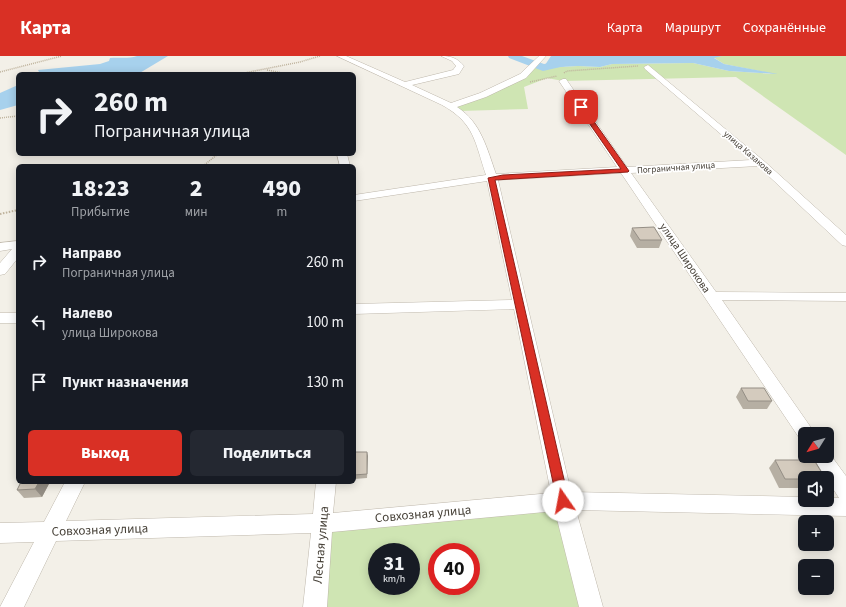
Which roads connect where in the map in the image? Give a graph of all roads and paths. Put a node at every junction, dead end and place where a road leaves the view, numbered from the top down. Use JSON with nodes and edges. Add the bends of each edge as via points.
{"nodes":[{"id":1,"x":62,"y":56,"type":"edge"},
{"id":2,"x":320,"y":56,"type":"edge"},
{"id":3,"x":340,"y":56,"type":"edge"},
{"id":4,"x":444,"y":56,"type":"edge"},
{"id":5,"x":543,"y":56,"type":"edge"},
{"id":6,"x":648,"y":67,"type":"joint"},
{"id":7,"x":264,"y":69,"type":"junction"},
{"id":8,"x":0,"y":72,"type":"edge"},
{"id":9,"x":249,"y":72,"type":"edge"},
{"id":10,"x":278,"y":72,"type":"edge"},
{"id":11,"x":563,"y":81,"type":"dead end"},
{"id":12,"x":509,"y":83,"type":"junction"},
{"id":13,"x":404,"y":85,"type":"junction"},
{"id":14,"x":451,"y":106,"type":"junction"},
{"id":15,"x":16,"y":116,"type":"edge"},
{"id":16,"x":0,"y":118,"type":"edge"},
{"id":17,"x":216,"y":156,"type":"edge"},
{"id":18,"x":760,"y":163,"type":"junction"},
{"id":19,"x":206,"y":164,"type":"edge"},
{"id":20,"x":626,"y":171,"type":"junction"},
{"id":21,"x":492,"y":178,"type":"junction"},
{"id":22,"x":356,"y":198,"type":"edge"},
{"id":23,"x":16,"y":210,"type":"edge"},
{"id":24,"x":0,"y":214,"type":"edge"},
{"id":25,"x":846,"y":242,"type":"edge"},
{"id":26,"x":16,"y":245,"type":"edge"},
{"id":27,"x":0,"y":247,"type":"edge"},
{"id":28,"x":16,"y":252,"type":"edge"},
{"id":29,"x":0,"y":271,"type":"edge"},
{"id":30,"x":711,"y":296,"type":"junction"},
{"id":31,"x":846,"y":297,"type":"edge"},
{"id":32,"x":520,"y":304,"type":"junction"},
{"id":33,"x":356,"y":309,"type":"edge"},
{"id":34,"x":0,"y":318,"type":"edge"},
{"id":35,"x":16,"y":318,"type":"edge"},
{"id":36,"x":801,"y":427,"type":"edge"},
{"id":37,"x":826,"y":463,"type":"edge"},
{"id":38,"x":74,"y":484,"type":"edge"},
{"id":39,"x":326,"y":484,"type":"edge"},
{"id":40,"x":846,"y":492,"type":"edge"},
{"id":41,"x":563,"y":501,"type":"junction"},
{"id":42,"x":846,"y":507,"type":"edge"},
{"id":43,"x":323,"y":523,"type":"junction"},
{"id":44,"x":51,"y":532,"type":"junction"},
{"id":45,"x":0,"y":533,"type":"edge"},
{"id":46,"x":12,"y":607,"type":"edge"},
{"id":47,"x":315,"y":607,"type":"edge"},
{"id":48,"x":591,"y":607,"type":"edge"}],
"edges":[{"from":1,"to":8,"type":"path"},
{"from":2,"to":7,"type":"path"},
{"from":3,"to":13,"type":"street"},
{"from":4,"to":13,"type":"street","via":[[460,66],[456,72]]},
{"from":5,"to":12,"type":"street","via":[[523,76]]},
{"from":6,"to":12,"type":"path","via":[[627,66],[566,71],[561,75],[532,82]]},
{"from":6,"to":18,"type":"street","name":"улица Казакова"},
{"from":7,"to":9,"type":"path"},
{"from":7,"to":10,"type":"path"},
{"from":11,"to":20,"type":"street","name":"улица Широкова"},
{"from":12,"to":14,"type":"street"},
{"from":13,"to":14,"type":"street"},
{"from":14,"to":21,"type":"street","via":[[460,111],[475,131]]},
{"from":15,"to":16,"type":"path"},
{"from":17,"to":19,"type":"path"},
{"from":18,"to":20,"type":"street","name":"Пограничная улица"},
{"from":18,"to":25,"type":"street","name":"улица Казакова"},
{"from":20,"to":21,"type":"street","name":"Пограничная улица"},
{"from":20,"to":30,"type":"street","name":"улица Широкова"},
{"from":21,"to":22,"type":"street","name":"Пограничная улица"},
{"from":21,"to":32,"type":"street"},
{"from":23,"to":24,"type":"path"},
{"from":26,"to":27,"type":"street"},
{"from":28,"to":29,"type":"street"},
{"from":30,"to":31,"type":"street"},
{"from":30,"to":36,"type":"street","name":"улица Широкова"},
{"from":32,"to":33,"type":"street"},
{"from":32,"to":41,"type":"street"},
{"from":34,"to":35,"type":"street"},
{"from":37,"to":40,"type":"street"},
{"from":38,"to":44,"type":"street"},
{"from":39,"to":43,"type":"street","name":"Лесная улица"},
{"from":41,"to":42,"type":"street","name":"Совхозная улица"},
{"from":41,"to":43,"type":"street","name":"Совхозная улица"},
{"from":41,"to":48,"type":"street"},
{"from":43,"to":44,"type":"street","name":"Совхозная улица"},
{"from":43,"to":47,"type":"street","name":"Лесная улица"},
{"from":44,"to":45,"type":"street","name":"Совхозная улица"},
{"from":44,"to":46,"type":"street"}]}
